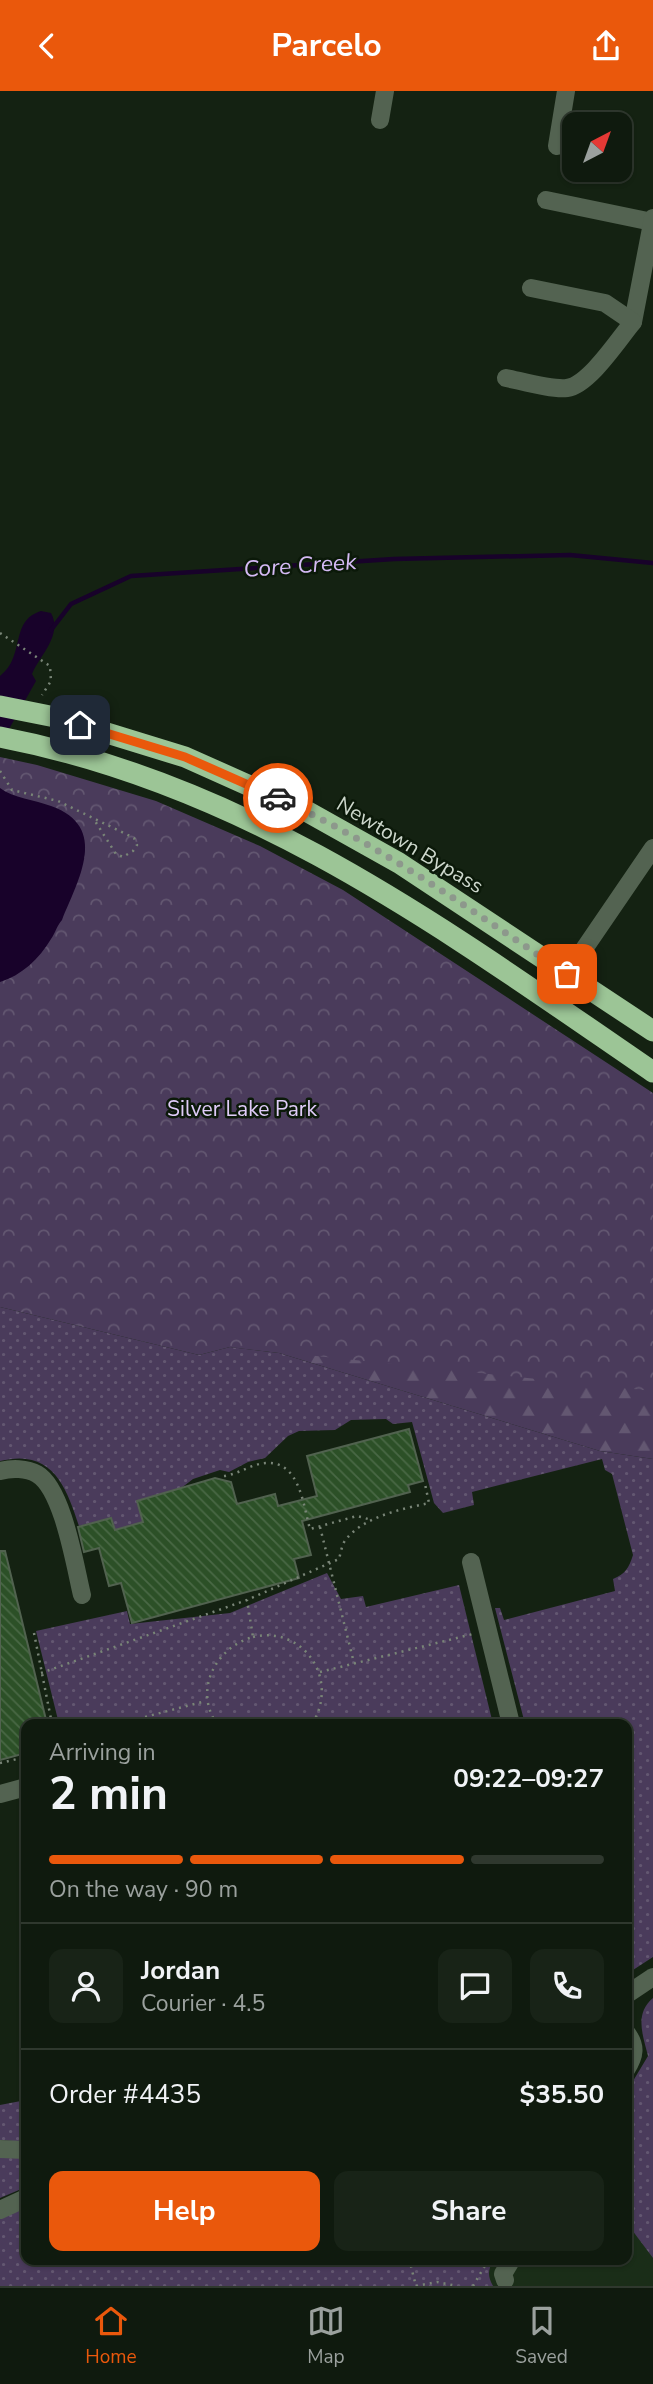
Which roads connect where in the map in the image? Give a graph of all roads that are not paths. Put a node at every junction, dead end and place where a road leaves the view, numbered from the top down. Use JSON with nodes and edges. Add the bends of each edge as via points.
{"nodes":[{"id":1,"x":385,"y":91,"type":"edge"},
{"id":2,"x":566,"y":91,"type":"edge"},
{"id":3,"x":380,"y":120,"type":"dead end"},
{"id":4,"x":557,"y":146,"type":"dead end"},
{"id":5,"x":546,"y":200,"type":"dead end"},
{"id":6,"x":653,"y":220,"type":"edge"},
{"id":7,"x":648,"y":271,"type":"edge"},
{"id":8,"x":531,"y":288,"type":"dead end"},
{"id":9,"x":633,"y":322,"type":"junction"},
{"id":10,"x":506,"y":378,"type":"dead end"},
{"id":11,"x":0,"y":706,"type":"edge"},
{"id":12,"x":0,"y":737,"type":"edge"},
{"id":13,"x":653,"y":848,"type":"edge"},
{"id":14,"x":567,"y":974,"type":"junction"},
{"id":15,"x":653,"y":1031,"type":"edge"},
{"id":16,"x":653,"y":1072,"type":"edge"},
{"id":17,"x":0,"y":1471,"type":"edge"},
{"id":18,"x":471,"y":1562,"type":"dead end"},
{"id":19,"x":82,"y":1595,"type":"dead end"},
{"id":20,"x":510,"y":1719,"type":"edge"},
{"id":21,"x":21,"y":1788,"type":"edge"},
{"id":22,"x":0,"y":1794,"type":"edge"},
{"id":23,"x":653,"y":1977,"type":"edge"},
{"id":24,"x":632,"y":1991,"type":"edge"},
{"id":25,"x":632,"y":2040,"type":"edge"},
{"id":26,"x":632,"y":2061,"type":"edge"},
{"id":27,"x":0,"y":2149,"type":"edge"},
{"id":28,"x":21,"y":2150,"type":"edge"},
{"id":29,"x":21,"y":2200,"type":"edge"},
{"id":30,"x":0,"y":2210,"type":"edge"},
{"id":31,"x":508,"y":2265,"type":"edge"},
{"id":32,"x":505,"y":2280,"type":"dead end"}],
"edges":[{"from":1,"to":3,"type":"street"},
{"from":2,"to":4,"type":"street"},
{"from":5,"to":6,"type":"street"},
{"from":6,"to":7,"type":"street"},
{"from":7,"to":9,"type":"street"},
{"from":8,"to":9,"type":"street","via":[[605,303]]},
{"from":9,"to":10,"type":"street","via":[[578,384],[565,389]]},
{"from":11,"to":14,"type":"highway","name":"Newtown Bypass","via":[[61,719],[185,757],[317,816],[399,863]]},
{"from":12,"to":16,"type":"highway","via":[[162,782],[330,860],[476,950]]},
{"from":13,"to":14,"type":"street"},
{"from":14,"to":15,"type":"highway","name":"Newtown Bypass"},
{"from":17,"to":19,"type":"street","via":[[39,1475],[59,1501]]},
{"from":18,"to":20,"type":"street"},
{"from":21,"to":22,"type":"street"},
{"from":23,"to":24,"type":"street"},
{"from":25,"to":26,"type":"street"},
{"from":27,"to":28,"type":"street"},
{"from":29,"to":30,"type":"street"},
{"from":31,"to":32,"type":"street"}]}
